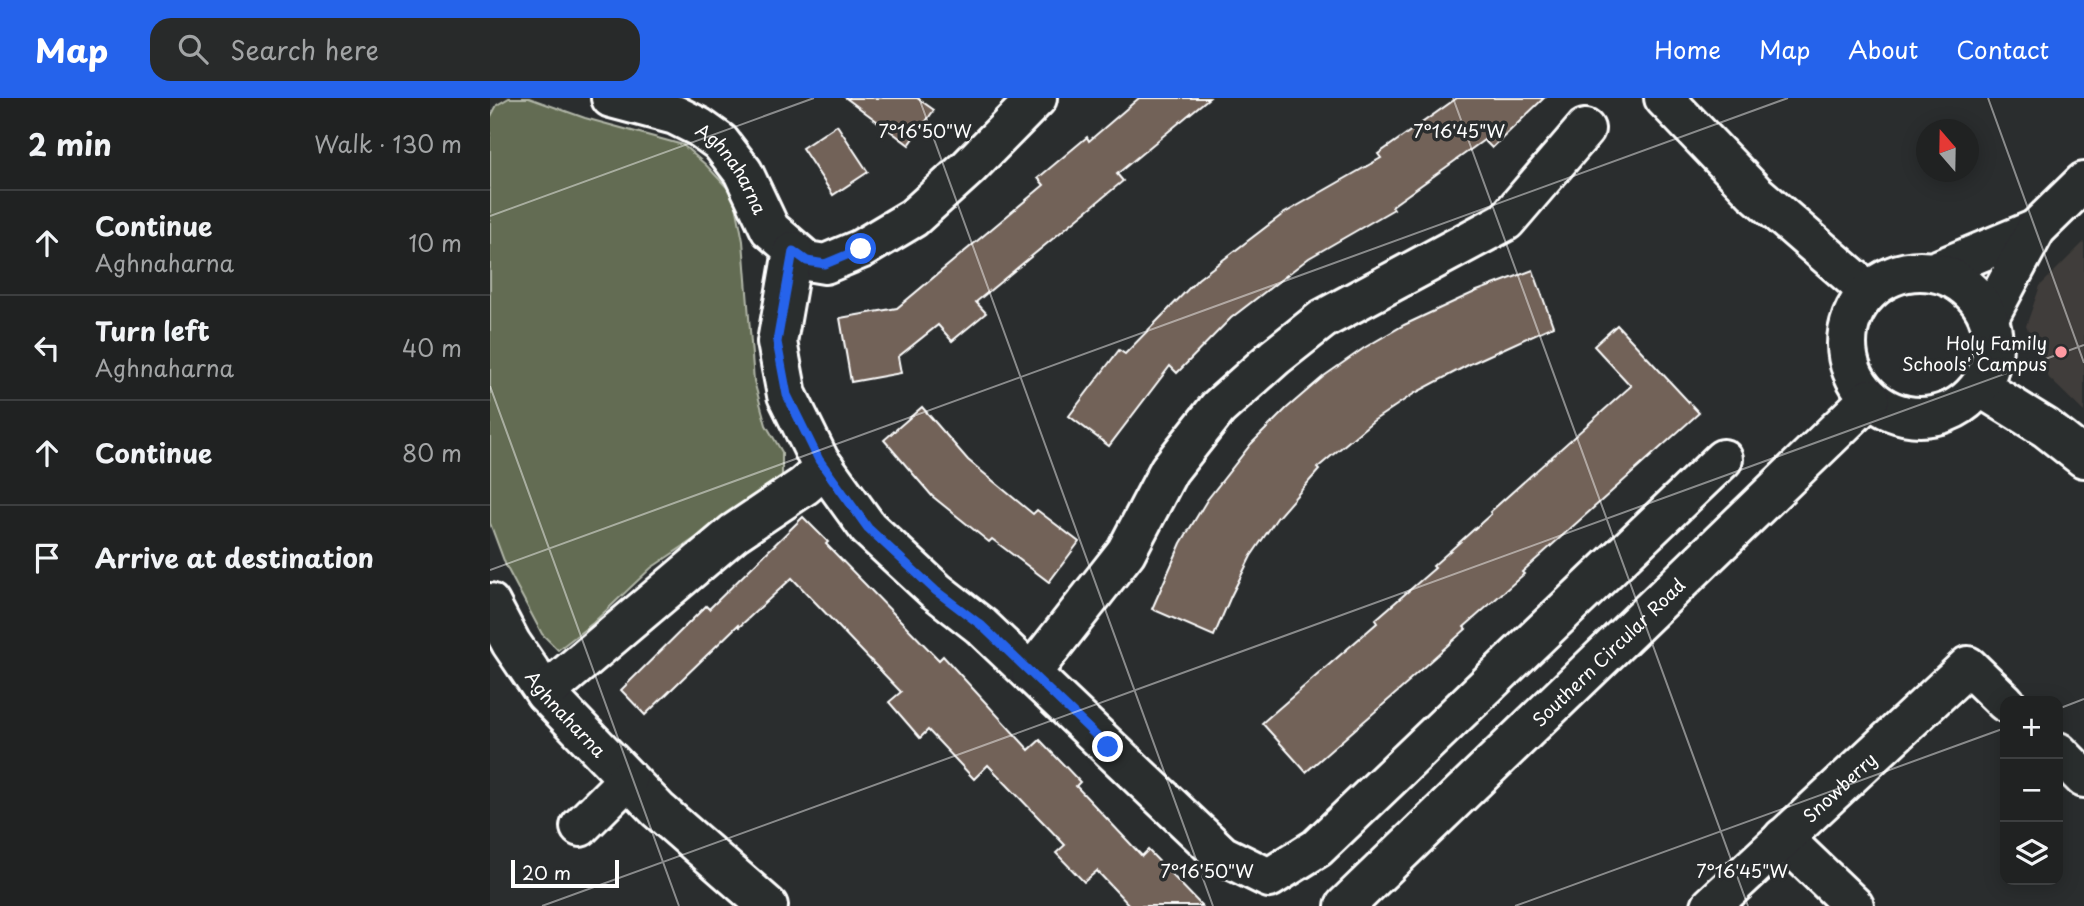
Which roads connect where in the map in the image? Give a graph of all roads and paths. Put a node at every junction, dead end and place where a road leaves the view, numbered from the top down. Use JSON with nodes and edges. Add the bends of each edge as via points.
{"nodes":[{"id":1,"x":611,"y":98,"type":"edge"},
{"id":2,"x":1037,"y":98,"type":"edge"},
{"id":3,"x":1664,"y":98,"type":"edge"},
{"id":4,"x":1585,"y":129,"type":"dead end"},
{"id":5,"x":2084,"y":182,"type":"edge"},
{"id":6,"x":2036,"y":229,"type":"junction"},
{"id":7,"x":793,"y":251,"type":"junction"},
{"id":8,"x":1935,"y":271,"type":"junction"},
{"id":9,"x":1868,"y":291,"type":"junction"},
{"id":10,"x":1989,"y":317,"type":"junction"},
{"id":11,"x":1980,"y":387,"type":"junction"},
{"id":12,"x":1870,"y":398,"type":"junction"},
{"id":13,"x":2084,"y":458,"type":"edge"},
{"id":14,"x":1723,"y":459,"type":"dead end"},
{"id":15,"x":822,"y":464,"type":"junction"},
{"id":16,"x":490,"y":603,"type":"edge"},
{"id":17,"x":1031,"y":673,"type":"junction"},
{"id":18,"x":545,"y":693,"type":"junction"},
{"id":19,"x":2000,"y":697,"type":"edge"},
{"id":20,"x":2063,"y":757,"type":"edge"},
{"id":21,"x":2084,"y":778,"type":"edge"},
{"id":22,"x":628,"y":779,"type":"junction"},
{"id":23,"x":580,"y":827,"type":"dead end"},
{"id":24,"x":1783,"y":838,"type":"junction"},
{"id":25,"x":768,"y":906,"type":"edge"},
{"id":26,"x":1345,"y":906,"type":"edge"},
{"id":27,"x":1711,"y":906,"type":"edge"},
{"id":28,"x":1854,"y":906,"type":"edge"}],
"edges":[{"from":1,"to":7,"type":"street","name":"Aghnaharna","via":[[675,115],[720,142],[743,172],[770,229]]},
{"from":2,"to":7,"type":"street","name":"Aghnaharna","via":[[913,218],[825,264],[807,261]]},
{"from":3,"to":9,"type":"street","via":[[1754,192]]},
{"from":4,"to":17,"type":"street","via":[[1506,221],[1323,319],[1218,408],[1169,470],[1126,552]]},
{"from":5,"to":6,"type":"street"},
{"from":6,"to":8,"type":"street"},
{"from":6,"to":10,"type":"street"},
{"from":7,"to":15,"type":"street","via":[[777,342],[787,395]]},
{"from":8,"to":9,"type":"street","via":[[1911,271]]},
{"from":8,"to":10,"type":"street","via":[[1958,280],[1976,296]]},
{"from":9,"to":12,"type":"street","via":[[1854,311],[1847,333],[1847,357],[1855,379]]},
{"from":10,"to":11,"type":"street","via":[[1994,341],[1991,365]]},
{"from":11,"to":12,"type":"street","via":[[1962,404],[1927,416],[1891,412]]},
{"from":11,"to":13,"type":"street"},
{"from":12,"to":26,"type":"street","name":"Southern Circular Road"},
{"from":14,"to":17,"type":"street","via":[[1317,848],[1269,878],[1222,855]]},
{"from":15,"to":17,"type":"street","via":[[868,528]]},
{"from":15,"to":18,"type":"street","via":[[804,486],[734,533]]},
{"from":16,"to":18,"type":"street","name":"Aghnaharna"},
{"from":18,"to":22,"type":"street","name":"Aghnaharna"},
{"from":19,"to":24,"type":"street","name":"Snowberry","via":[[1968,666]]},
{"from":20,"to":21,"type":"street"},
{"from":22,"to":23,"type":"street"},
{"from":22,"to":25,"type":"street","name":"Aghnaharna"},
{"from":24,"to":27,"type":"street","name":"Snowberry"},
{"from":24,"to":28,"type":"street"}]}
